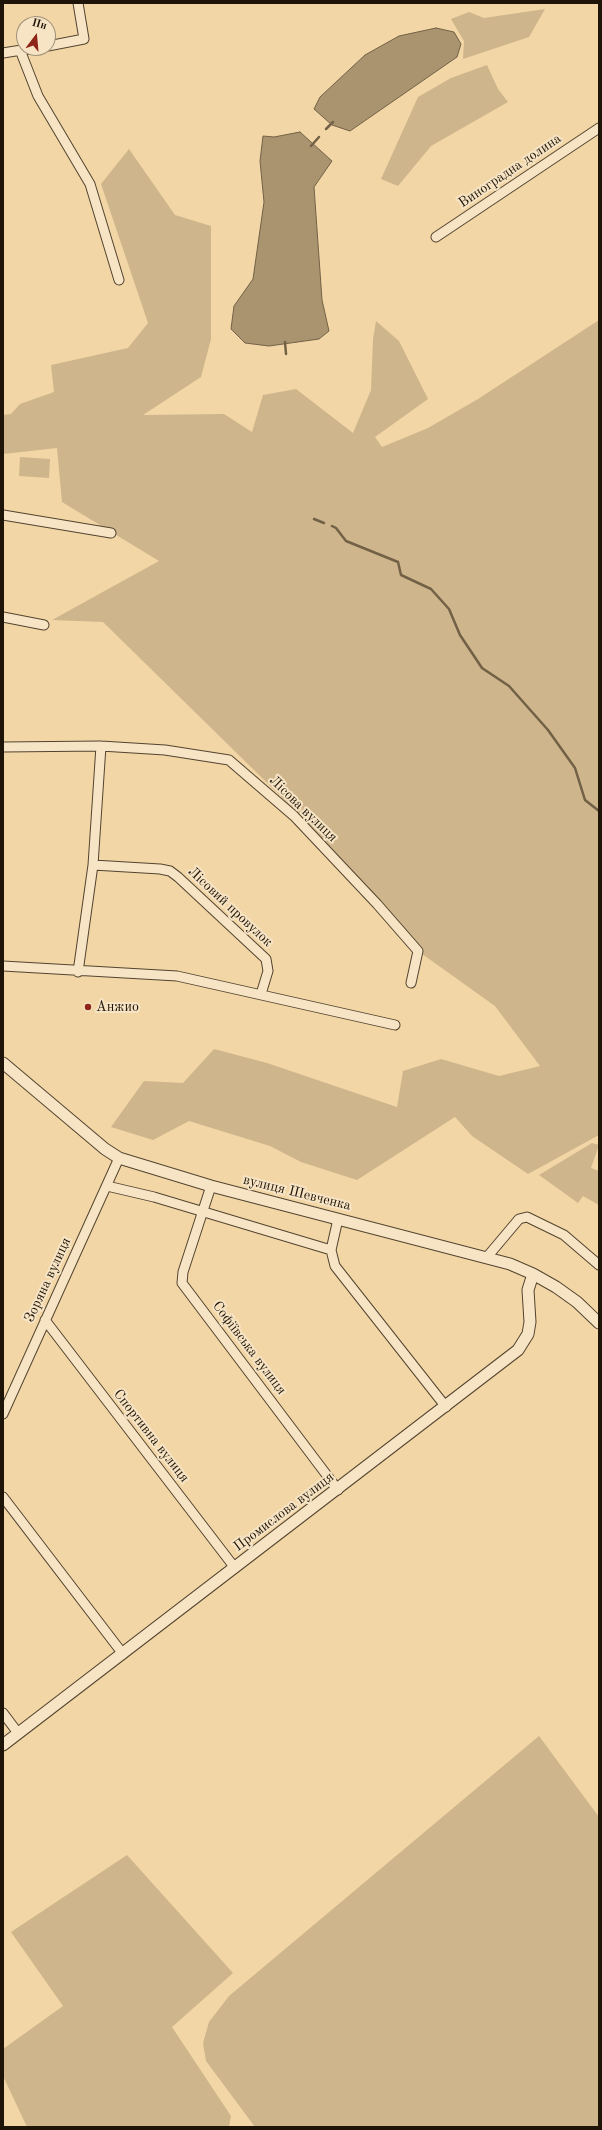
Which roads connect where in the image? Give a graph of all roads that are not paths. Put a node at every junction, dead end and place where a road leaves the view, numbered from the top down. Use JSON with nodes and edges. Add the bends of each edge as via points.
{"nodes":[{"id":1,"x":78,"y":3,"type":"edge"},
{"id":2,"x":56,"y":44,"type":"edge"},
{"id":3,"x":16,"y":51,"type":"edge"},
{"id":4,"x":3,"y":53,"type":"edge"},
{"id":5,"x":22,"y":56,"type":"edge"},
{"id":6,"x":599,"y":128,"type":"edge"},
{"id":7,"x":436,"y":237,"type":"dead end"},
{"id":8,"x":119,"y":280,"type":"dead end"},
{"id":9,"x":3,"y":515,"type":"edge"},
{"id":10,"x":112,"y":533,"type":"dead end"},
{"id":11,"x":3,"y":617,"type":"edge"},
{"id":12,"x":44,"y":625,"type":"dead end"},
{"id":13,"x":101,"y":746,"type":"junction"},
{"id":14,"x":3,"y":747,"type":"edge"},
{"id":15,"x":93,"y":865,"type":"junction"},
{"id":16,"x":3,"y":966,"type":"edge"},
{"id":17,"x":78,"y":972,"type":"junction"},
{"id":18,"x":411,"y":983,"type":"dead end"},
{"id":19,"x":261,"y":994,"type":"junction"},
{"id":20,"x":395,"y":1025,"type":"dead end"},
{"id":21,"x":3,"y":1063,"type":"edge"},
{"id":22,"x":119,"y":1158,"type":"junction"},
{"id":23,"x":107,"y":1186,"type":"junction"},
{"id":24,"x":212,"y":1186,"type":"junction"},
{"id":25,"x":202,"y":1212,"type":"junction"},
{"id":26,"x":338,"y":1219,"type":"junction"},
{"id":27,"x":331,"y":1250,"type":"junction"},
{"id":28,"x":487,"y":1257,"type":"junction"},
{"id":29,"x":599,"y":1265,"type":"edge"},
{"id":30,"x":533,"y":1274,"type":"junction"},
{"id":31,"x":45,"y":1320,"type":"junction"},
{"id":32,"x":599,"y":1323,"type":"edge"},
{"id":33,"x":446,"y":1407,"type":"junction"},
{"id":34,"x":3,"y":1414,"type":"edge"},
{"id":35,"x":338,"y":1490,"type":"junction"},
{"id":36,"x":3,"y":1497,"type":"edge"},
{"id":37,"x":235,"y":1568,"type":"junction"},
{"id":38,"x":123,"y":1654,"type":"junction"},
{"id":39,"x":3,"y":1713,"type":"edge"},
{"id":40,"x":18,"y":1734,"type":"junction"},
{"id":41,"x":3,"y":1745,"type":"edge"}],
"edges":[{"from":1,"to":2,"type":"street","via":[[84,39]]},
{"from":3,"to":4,"type":"street"},
{"from":5,"to":8,"type":"street","via":[[38,96],[90,184]]},
{"from":6,"to":7,"type":"street","name":"Виноградна долина"},
{"from":9,"to":10,"type":"street"},
{"from":11,"to":12,"type":"street"},
{"from":13,"to":14,"type":"street","name":"Лісова вулиця"},
{"from":13,"to":15,"type":"street"},
{"from":13,"to":18,"type":"street","name":"Лісова вулиця","via":[[165,750],[229,760],[294,816],[418,951]]},
{"from":15,"to":17,"type":"street"},
{"from":15,"to":19,"type":"street","name":"Лісовий провулок","via":[[160,869],[170,871],[178,877],[266,959],[268,971]]},
{"from":16,"to":17,"type":"street"},
{"from":17,"to":19,"type":"street","via":[[177,976]]},
{"from":19,"to":20,"type":"street"},
{"from":21,"to":22,"type":"street","name":"вулиця Шевченка"},
{"from":22,"to":23,"type":"street","name":"Зоряна вулиця"},
{"from":22,"to":24,"type":"street","name":"вулиця Шевченка"},
{"from":23,"to":25,"type":"street"},
{"from":23,"to":31,"type":"street","name":"Зоряна вулиця"},
{"from":24,"to":25,"type":"street"},
{"from":24,"to":26,"type":"street","name":"вулиця Шевченка"},
{"from":25,"to":27,"type":"street"},
{"from":25,"to":35,"type":"street","name":"Софіївська вулиця","via":[[183,1272],[182,1283]]},
{"from":26,"to":27,"type":"street"},
{"from":26,"to":28,"type":"street","name":"вулиця Шевченка"},
{"from":27,"to":33,"type":"street","via":[[336,1266]]},
{"from":28,"to":29,"type":"street","via":[[519,1219],[527,1217],[564,1235]]},
{"from":28,"to":30,"type":"street","name":"вулиця Шевченка"},
{"from":30,"to":32,"type":"street","name":"вулиця Шевченка","via":[[566,1295]]},
{"from":30,"to":33,"type":"street","name":"Промислова вулиця","via":[[528,1290],[530,1322],[523,1344]]},
{"from":31,"to":34,"type":"street","name":"Зоряна вулиця"},
{"from":31,"to":37,"type":"street","name":"Спортивна вулиця"},
{"from":33,"to":35,"type":"street","name":"Промислова вулиця"},
{"from":35,"to":37,"type":"street","name":"Промислова вулиця"},
{"from":36,"to":38,"type":"street"},
{"from":37,"to":38,"type":"street","name":"Промислова вулиця"},
{"from":38,"to":40,"type":"street","name":"Промислова вулиця"},
{"from":39,"to":40,"type":"street"},
{"from":40,"to":41,"type":"street","name":"Промислова вулиця"}]}
